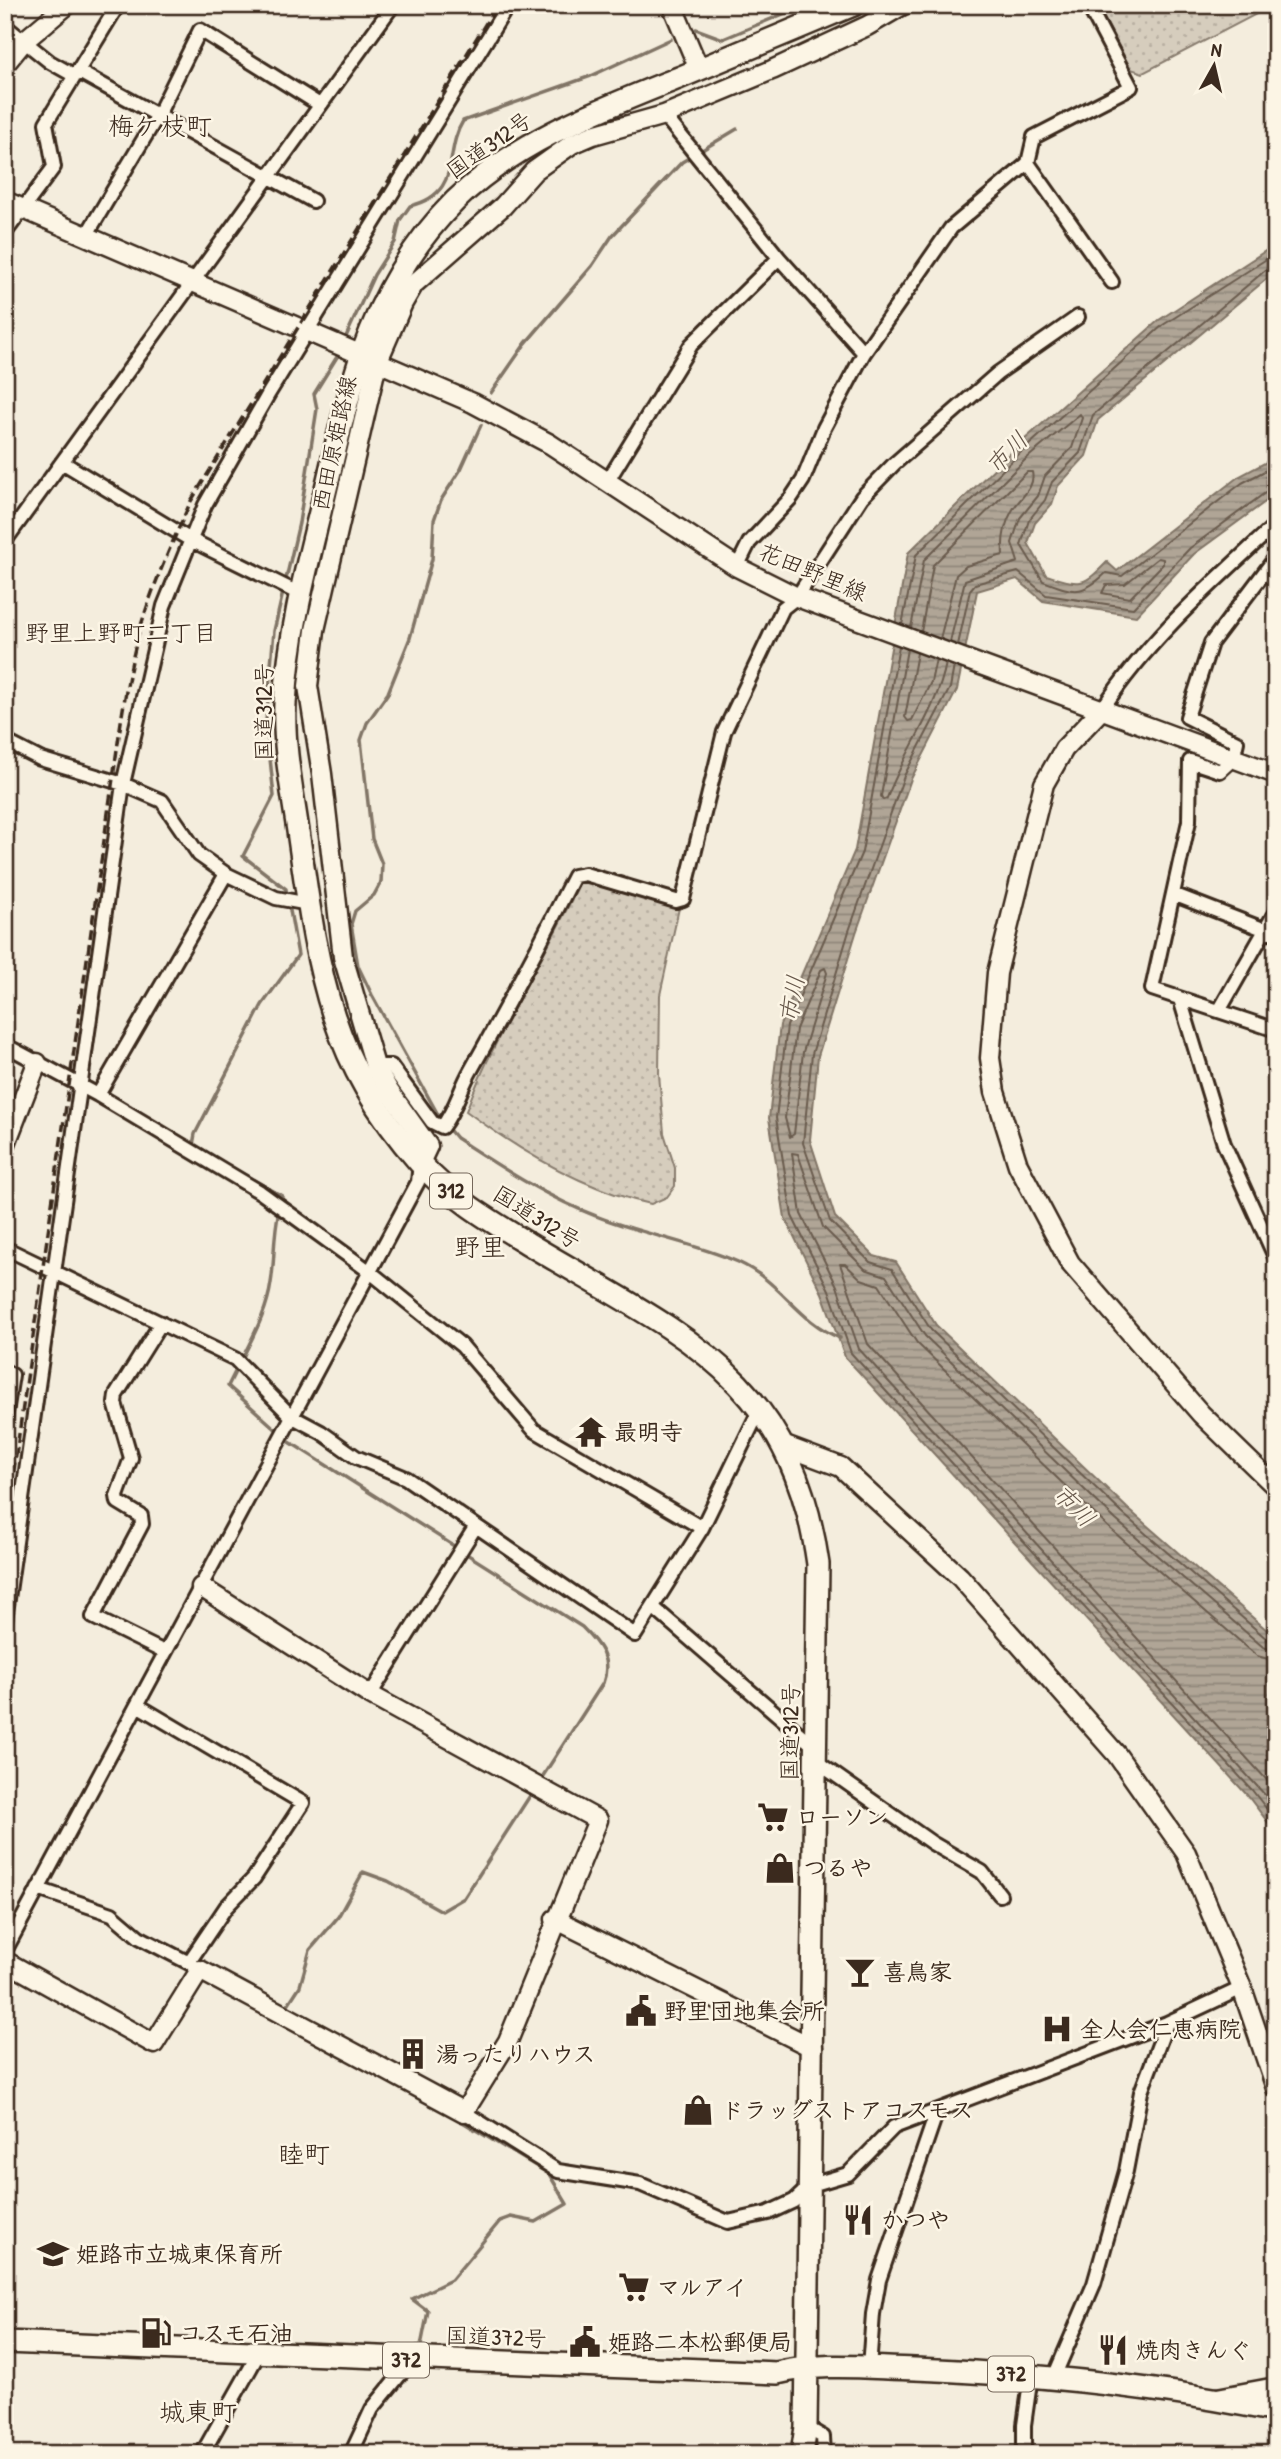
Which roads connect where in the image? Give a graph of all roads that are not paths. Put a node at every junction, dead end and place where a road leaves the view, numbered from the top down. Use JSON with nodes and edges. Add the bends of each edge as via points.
{"nodes":[{"id":1,"x":67,"y":5,"type":"edge"},
{"id":2,"x":118,"y":5,"type":"edge"},
{"id":3,"x":393,"y":5,"type":"edge"},
{"id":4,"x":508,"y":5,"type":"edge"},
{"id":5,"x":672,"y":5,"type":"edge"},
{"id":6,"x":853,"y":5,"type":"edge"},
{"id":7,"x":902,"y":5,"type":"edge"},
{"id":8,"x":1088,"y":5,"type":"edge"},
{"id":9,"x":5,"y":26,"type":"edge"},
{"id":10,"x":24,"y":41,"type":"junction"},
{"id":11,"x":5,"y":64,"type":"edge"},
{"id":12,"x":699,"y":69,"type":"junction"},
{"id":13,"x":75,"y":76,"type":"junction"},
{"id":14,"x":320,"y":106,"type":"junction"},
{"id":15,"x":158,"y":115,"type":"junction"},
{"id":16,"x":664,"y":115,"type":"junction"},
{"id":17,"x":1028,"y":163,"type":"junction"},
{"id":18,"x":270,"y":175,"type":"junction"},
{"id":19,"x":5,"y":201,"type":"edge"},
{"id":20,"x":313,"y":201,"type":"dead end"},
{"id":21,"x":23,"y":209,"type":"junction"},
{"id":22,"x":5,"y":233,"type":"edge"},
{"id":23,"x":86,"y":236,"type":"junction"},
{"id":24,"x":779,"y":258,"type":"junction"},
{"id":25,"x":193,"y":281,"type":"junction"},
{"id":26,"x":1112,"y":282,"type":"dead end"},
{"id":27,"x":1078,"y":317,"type":"dead end"},
{"id":28,"x":308,"y":332,"type":"junction"},
{"id":29,"x":864,"y":353,"type":"junction"},
{"id":30,"x":368,"y":359,"type":"junction"},
{"id":31,"x":62,"y":462,"type":"junction"},
{"id":32,"x":607,"y":482,"type":"junction"},
{"id":33,"x":1276,"y":524,"type":"edge"},
{"id":34,"x":189,"y":539,"type":"junction"},
{"id":35,"x":5,"y":541,"type":"edge"},
{"id":36,"x":1276,"y":557,"type":"edge"},
{"id":37,"x":737,"y":567,"type":"junction"},
{"id":38,"x":1271,"y":573,"type":"edge"},
{"id":39,"x":299,"y":594,"type":"junction"},
{"id":40,"x":803,"y":599,"type":"junction"},
{"id":41,"x":1097,"y":706,"type":"junction"},
{"id":42,"x":5,"y":741,"type":"edge"},
{"id":43,"x":1233,"y":759,"type":"junction"},
{"id":44,"x":1276,"y":774,"type":"edge"},
{"id":45,"x":123,"y":784,"type":"junction"},
{"id":46,"x":226,"y":874,"type":"junction"},
{"id":47,"x":1173,"y":894,"type":"junction"},
{"id":48,"x":309,"y":904,"type":"junction"},
{"id":49,"x":1276,"y":912,"type":"edge"},
{"id":50,"x":1271,"y":932,"type":"edge"},
{"id":51,"x":1180,"y":999,"type":"junction"},
{"id":52,"x":1219,"y":1011,"type":"junction"},
{"id":53,"x":1276,"y":1030,"type":"edge"},
{"id":54,"x":5,"y":1045,"type":"edge"},
{"id":55,"x":37,"y":1063,"type":"junction"},
{"id":56,"x":375,"y":1066,"type":"junction"},
{"id":57,"x":80,"y":1085,"type":"junction"},
{"id":58,"x":98,"y":1096,"type":"junction"},
{"id":59,"x":5,"y":1146,"type":"edge"},
{"id":60,"x":420,"y":1163,"type":"junction"},
{"id":61,"x":5,"y":1248,"type":"edge"},
{"id":62,"x":1276,"y":1259,"type":"edge"},
{"id":63,"x":369,"y":1271,"type":"junction"},
{"id":64,"x":55,"y":1272,"type":"junction"},
{"id":65,"x":161,"y":1323,"type":"junction"},
{"id":66,"x":5,"y":1371,"type":"edge"},
{"id":67,"x":760,"y":1409,"type":"junction"},
{"id":68,"x":291,"y":1416,"type":"junction"},
{"id":69,"x":5,"y":1419,"type":"edge"},
{"id":70,"x":785,"y":1446,"type":"junction"},
{"id":71,"x":1276,"y":1487,"type":"edge"},
{"id":72,"x":476,"y":1526,"type":"junction"},
{"id":73,"x":702,"y":1528,"type":"junction"},
{"id":74,"x":201,"y":1587,"type":"junction"},
{"id":75,"x":654,"y":1608,"type":"junction"},
{"id":76,"x":5,"y":1620,"type":"edge"},
{"id":77,"x":164,"y":1652,"type":"junction"},
{"id":78,"x":370,"y":1695,"type":"junction"},
{"id":79,"x":136,"y":1706,"type":"junction"},
{"id":80,"x":817,"y":1755,"type":"junction"},
{"id":81,"x":38,"y":1889,"type":"junction"},
{"id":82,"x":1000,"y":1895,"type":"dead end"},
{"id":83,"x":555,"y":1919,"type":"junction"},
{"id":84,"x":5,"y":1951,"type":"edge"},
{"id":85,"x":5,"y":1961,"type":"edge"},
{"id":86,"x":194,"y":1966,"type":"junction"},
{"id":87,"x":1242,"y":1988,"type":"junction"},
{"id":88,"x":1167,"y":2023,"type":"junction"},
{"id":89,"x":813,"y":2048,"type":"junction"},
{"id":90,"x":1276,"y":2088,"type":"edge"},
{"id":91,"x":937,"y":2111,"type":"junction"},
{"id":92,"x":464,"y":2112,"type":"junction"},
{"id":93,"x":811,"y":2185,"type":"junction"},
{"id":94,"x":5,"y":2342,"type":"edge"},
{"id":95,"x":260,"y":2351,"type":"junction"},
{"id":96,"x":412,"y":2360,"type":"junction"},
{"id":97,"x":806,"y":2365,"type":"junction"},
{"id":98,"x":869,"y":2368,"type":"junction"},
{"id":99,"x":1031,"y":2375,"type":"junction"},
{"id":100,"x":1054,"y":2377,"type":"junction"},
{"id":101,"x":1276,"y":2386,"type":"edge"},
{"id":102,"x":1214,"y":2398,"type":"junction"},
{"id":103,"x":1276,"y":2411,"type":"edge"},
{"id":104,"x":806,"y":2427,"type":"junction"},
{"id":105,"x":202,"y":2454,"type":"edge"},
{"id":106,"x":351,"y":2454,"type":"edge"},
{"id":107,"x":802,"y":2454,"type":"edge"},
{"id":108,"x":824,"y":2454,"type":"edge"},
{"id":109,"x":1024,"y":2454,"type":"edge"}],
"edges":[{"from":1,"to":10,"type":"street"},
{"from":2,"to":13,"type":"street"},
{"from":3,"to":14,"type":"street"},
{"from":4,"to":28,"type":"street"},
{"from":5,"to":12,"type":"street"},
{"from":6,"to":12,"type":"highway","name":"国道312号","number":"312"},
{"from":7,"to":16,"type":"street","name":"西田原姫路線","via":[[772,70]]},
{"from":8,"to":17,"type":"street","via":[[1130,87],[1034,137]]},
{"from":9,"to":10,"type":"street"},
{"from":10,"to":11,"type":"street"},
{"from":10,"to":13,"type":"street"},
{"from":12,"to":30,"type":"highway","name":"国道312号","number":"312","via":[[534,142],[455,201],[387,292]]},
{"from":13,"to":15,"type":"street","via":[[81,73]]},
{"from":13,"to":21,"type":"street","via":[[46,123],[54,167]]},
{"from":14,"to":15,"type":"street","via":[[200,30]]},
{"from":14,"to":18,"type":"street"},
{"from":15,"to":18,"type":"street"},
{"from":15,"to":23,"type":"street"},
{"from":16,"to":24,"type":"street"},
{"from":16,"to":30,"type":"street","name":"西田原姫路線","via":[[572,144],[534,171],[503,206],[414,284]]},
{"from":17,"to":26,"type":"street"},
{"from":17,"to":29,"type":"street","via":[[951,228]]},
{"from":18,"to":20,"type":"street"},
{"from":18,"to":25,"type":"street"},
{"from":19,"to":21,"type":"street","name":"花田野里線"},
{"from":21,"to":22,"type":"street"},
{"from":21,"to":23,"type":"street","name":"花田野里線"},
{"from":23,"to":25,"type":"street","name":"花田野里線"},
{"from":24,"to":29,"type":"street"},
{"from":24,"to":32,"type":"street","via":[[691,345]]},
{"from":25,"to":28,"type":"street","name":"花田野里線"},
{"from":25,"to":31,"type":"street"},
{"from":27,"to":40,"type":"street","via":[[998,373],[894,464],[862,498]]},
{"from":28,"to":30,"type":"street","name":"花田野里線"},
{"from":28,"to":34,"type":"street"},
{"from":29,"to":37,"type":"street","via":[[824,428],[803,480],[749,543]]},
{"from":30,"to":32,"type":"street","name":"花田野里線","via":[[472,403],[550,444]]},
{"from":30,"to":39,"type":"highway","name":"国道312号","number":"312"},
{"from":30,"to":56,"type":"street","name":"西田原姫路線","via":[[308,686],[343,957]]},
{"from":31,"to":34,"type":"street"},
{"from":31,"to":35,"type":"street"},
{"from":32,"to":37,"type":"street","name":"花田野里線"},
{"from":33,"to":41,"type":"street","via":[[1191,604]]},
{"from":34,"to":39,"type":"street"},
{"from":34,"to":45,"type":"street","via":[[164,606]]},
{"from":36,"to":38,"type":"street"},
{"from":37,"to":40,"type":"street","name":"花田野里線"},
{"from":38,"to":43,"type":"street","via":[[1211,643],[1186,717],[1237,742]]},
{"from":39,"to":48,"type":"highway","name":"国道312号","number":"312","via":[[285,708],[286,746]]},
{"from":40,"to":41,"type":"street","name":"花田野里線"},
{"from":40,"to":56,"type":"street","via":[[783,608],[724,732],[683,899],[676,901],[585,874],[575,876],[442,1127],[432,1122],[391,1066]]},
{"from":41,"to":43,"type":"street","name":"花田野里線"},
{"from":41,"to":71,"type":"street","via":[[1064,748],[1044,784],[998,973],[990,1058],[995,1092],[1018,1165],[1070,1263],[1201,1414]]},
{"from":42,"to":45,"type":"street","via":[[40,759]]},
{"from":43,"to":44,"type":"street","name":"花田野里線"},
{"from":43,"to":47,"type":"street","via":[[1220,771],[1189,761],[1189,821]]},
{"from":45,"to":46,"type":"street","via":[[162,801],[199,855]]},
{"from":45,"to":57,"type":"street"},
{"from":46,"to":48,"type":"street","via":[[276,898]]},
{"from":46,"to":58,"type":"street"},
{"from":47,"to":50,"type":"street"},
{"from":47,"to":51,"type":"street","via":[[1152,989]]},
{"from":48,"to":60,"type":"highway","name":"国道312号","number":"312","via":[[327,1003],[338,1034],[377,1110]]},
{"from":49,"to":50,"type":"street"},
{"from":50,"to":52,"type":"street"},
{"from":51,"to":52,"type":"street"},
{"from":51,"to":62,"type":"street","via":[[1224,1144]]},
{"from":52,"to":53,"type":"street"},
{"from":54,"to":55,"type":"street"},
{"from":55,"to":57,"type":"street"},
{"from":55,"to":59,"type":"street"},
{"from":56,"to":60,"type":"street","name":"西田原姫路線","via":[[429,1146]]},
{"from":57,"to":58,"type":"street"},
{"from":57,"to":64,"type":"street"},
{"from":58,"to":63,"type":"street","via":[[260,1192]]},
{"from":60,"to":63,"type":"street","via":[[418,1182]]},
{"from":60,"to":67,"type":"highway","name":"国道312号","number":"312","via":[[485,1217],[709,1356],[736,1379]]},
{"from":61,"to":64,"type":"street"},
{"from":63,"to":68,"type":"street"},
{"from":63,"to":73,"type":"street","via":[[473,1357],[534,1430]]},
{"from":64,"to":65,"type":"street"},
{"from":64,"to":76,"type":"street"},
{"from":65,"to":68,"type":"street","via":[[235,1359]]},
{"from":65,"to":77,"type":"street","via":[[116,1395],[131,1458],[118,1502],[141,1516],[142,1524],[93,1617]]},
{"from":66,"to":69,"type":"street","via":[[12,1375]]},
{"from":67,"to":70,"type":"highway","name":"国道312号","number":"312"},
{"from":67,"to":73,"type":"street"},
{"from":68,"to":72,"type":"street","via":[[356,1457],[406,1478]]},
{"from":68,"to":74,"type":"street"},
{"from":70,"to":80,"type":"highway","name":"国道312号","number":"312","via":[[807,1501],[818,1564]]},
{"from":70,"to":87,"type":"street","via":[[841,1467],[960,1577],[1117,1755],[1186,1853]]},
{"from":72,"to":75,"type":"street","via":[[635,1635]]},
{"from":72,"to":78,"type":"street"},
{"from":73,"to":75,"type":"street"},
{"from":74,"to":77,"type":"street"},
{"from":74,"to":78,"type":"street"},
{"from":75,"to":80,"type":"street"},
{"from":77,"to":79,"type":"street"},
{"from":78,"to":83,"type":"street","via":[[598,1820]]},
{"from":79,"to":81,"type":"street"},
{"from":79,"to":86,"type":"street","via":[[303,1803],[254,1878],[226,1907]]},
{"from":80,"to":82,"type":"street","via":[[932,1843],[982,1872]]},
{"from":80,"to":89,"type":"highway","name":"国道312号","number":"312"},
{"from":81,"to":84,"type":"street"},
{"from":81,"to":86,"type":"street","via":[[113,1914],[139,1937]]},
{"from":83,"to":89,"type":"street"},
{"from":83,"to":92,"type":"street","via":[[508,2041]]},
{"from":85,"to":86,"type":"street","via":[[154,2044]]},
{"from":86,"to":92,"type":"street"},
{"from":87,"to":88,"type":"street"},
{"from":87,"to":90,"type":"street"},
{"from":88,"to":91,"type":"street"},
{"from":88,"to":100,"type":"street","via":[[1141,2092],[1126,2171],[1094,2284]]},
{"from":89,"to":93,"type":"highway","name":"国道312号","number":"312"},
{"from":91,"to":93,"type":"street","via":[[894,2127],[848,2174]]},
{"from":91,"to":98,"type":"street","via":[[879,2280]]},
{"from":92,"to":93,"type":"street","via":[[558,2171],[640,2184],[728,2222],[794,2201]]},
{"from":93,"to":97,"type":"highway","name":"国道312号","number":"312"},
{"from":94,"to":95,"type":"highway","name":"国道372号","number":"372"},
{"from":95,"to":96,"type":"highway","name":"国道372号","number":"372"},
{"from":95,"to":105,"type":"street"},
{"from":96,"to":97,"type":"highway","name":"国道372号","number":"372","via":[[776,2373]]},
{"from":96,"to":106,"type":"street","via":[[372,2409]]},
{"from":97,"to":98,"type":"highway","name":"国道372号","number":"372"},
{"from":97,"to":104,"type":"highway","name":"国道312号","number":"312"},
{"from":98,"to":99,"type":"highway","name":"国道372号","number":"372"},
{"from":99,"to":100,"type":"highway","name":"国道372号","number":"372"},
{"from":99,"to":109,"type":"street"},
{"from":100,"to":102,"type":"highway","name":"国道372号","number":"372"},
{"from":101,"to":102,"type":"street"},
{"from":102,"to":103,"type":"highway","name":"国道372号","number":"372"},
{"from":104,"to":107,"type":"highway","name":"国道312号","number":"312"},
{"from":104,"to":108,"type":"street","via":[[822,2437]]}]}
